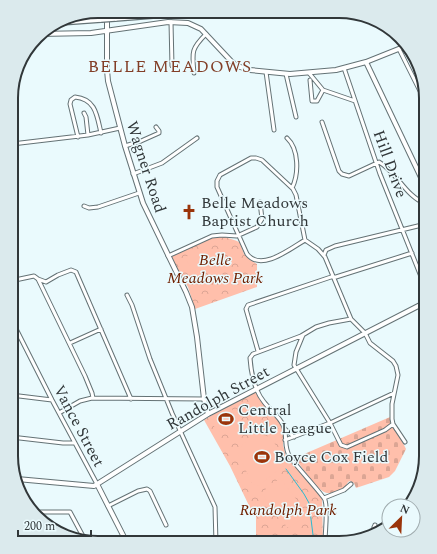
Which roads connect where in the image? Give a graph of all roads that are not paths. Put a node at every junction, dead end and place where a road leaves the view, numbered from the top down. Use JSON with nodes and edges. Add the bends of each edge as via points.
{"nodes":[{"id":1,"x":107,"y":18,"type":"edge"},
{"id":2,"x":116,"y":18,"type":"edge"},
{"id":3,"x":79,"y":21,"type":"edge"},
{"id":4,"x":171,"y":22,"type":"junction"},
{"id":5,"x":107,"y":31,"type":"junction"},
{"id":6,"x":51,"y":34,"type":"edge"},
{"id":7,"x":206,"y":34,"type":"junction"},
{"id":8,"x":400,"y":49,"type":"joint"},
{"id":9,"x":366,"y":62,"type":"junction"},
{"id":10,"x":172,"y":66,"type":"dead end"},
{"id":11,"x":344,"y":68,"type":"junction"},
{"id":12,"x":266,"y":72,"type":"junction"},
{"id":13,"x":194,"y":73,"type":"dead end"},
{"id":14,"x":309,"y":73,"type":"junction"},
{"id":15,"x":286,"y":74,"type":"junction"},
{"id":16,"x":310,"y":80,"type":"dead end"},
{"id":17,"x":418,"y":85,"type":"edge"},
{"id":18,"x":323,"y":90,"type":"junction"},
{"id":19,"x":355,"y":101,"type":"junction"},
{"id":20,"x":84,"y":113,"type":"dead end"},
{"id":21,"x":296,"y":117,"type":"dead end"},
{"id":22,"x":322,"y":122,"type":"dead end"},
{"id":23,"x":156,"y":127,"type":"dead end"},
{"id":24,"x":120,"y":128,"type":"junction"},
{"id":25,"x":274,"y":130,"type":"dead end"},
{"id":26,"x":101,"y":133,"type":"junction"},
{"id":27,"x":88,"y":135,"type":"junction"},
{"id":28,"x":78,"y":137,"type":"junction"},
{"id":29,"x":197,"y":138,"type":"dead end"},
{"id":30,"x":287,"y":138,"type":"dead end"},
{"id":31,"x":18,"y":143,"type":"edge"},
{"id":32,"x":125,"y":146,"type":"junction"},
{"id":33,"x":376,"y":162,"type":"junction"},
{"id":34,"x":419,"y":172,"type":"edge"},
{"id":35,"x":133,"y":174,"type":"junction"},
{"id":36,"x":292,"y":188,"type":"junction"},
{"id":37,"x":139,"y":193,"type":"junction"},
{"id":38,"x":419,"y":201,"type":"edge"},
{"id":39,"x":260,"y":202,"type":"dead end"},
{"id":40,"x":84,"y":206,"type":"dead end"},
{"id":41,"x":419,"y":226,"type":"edge"},
{"id":42,"x":403,"y":229,"type":"junction"},
{"id":43,"x":238,"y":236,"type":"junction"},
{"id":44,"x":305,"y":240,"type":"junction"},
{"id":45,"x":412,"y":253,"type":"junction"},
{"id":46,"x":324,"y":255,"type":"junction"},
{"id":47,"x":168,"y":256,"type":"junction"},
{"id":48,"x":419,"y":271,"type":"edge"},
{"id":49,"x":334,"y":277,"type":"junction"},
{"id":50,"x":18,"y":279,"type":"edge"},
{"id":51,"x":38,"y":279,"type":"junction"},
{"id":52,"x":127,"y":295,"type":"dead end"},
{"id":53,"x":419,"y":306,"type":"edge"},
{"id":54,"x":351,"y":318,"type":"junction"},
{"id":55,"x":101,"y":329,"type":"junction"},
{"id":56,"x":18,"y":333,"type":"edge"},
{"id":57,"x":365,"y":333,"type":"junction"},
{"id":58,"x":303,"y":336,"type":"junction"},
{"id":59,"x":70,"y":344,"type":"junction"},
{"id":60,"x":258,"y":351,"type":"junction"},
{"id":61,"x":296,"y":368,"type":"junction"},
{"id":62,"x":257,"y":388,"type":"junction"},
{"id":63,"x":394,"y":393,"type":"junction"},
{"id":64,"x":18,"y":396,"type":"edge"},
{"id":65,"x":93,"y":398,"type":"junction"},
{"id":66,"x":131,"y":399,"type":"junction"},
{"id":67,"x":166,"y":399,"type":"junction"},
{"id":68,"x":204,"y":399,"type":"junction"},
{"id":69,"x":52,"y":400,"type":"junction"},
{"id":70,"x":59,"y":413,"type":"junction"},
{"id":71,"x":208,"y":414,"type":"junction"},
{"id":72,"x":330,"y":423,"type":"junction"},
{"id":73,"x":393,"y":424,"type":"junction"},
{"id":74,"x":285,"y":429,"type":"junction"},
{"id":75,"x":180,"y":432,"type":"junction"},
{"id":76,"x":294,"y":437,"type":"junction"},
{"id":77,"x":18,"y":438,"type":"edge"},
{"id":78,"x":285,"y":440,"type":"junction"},
{"id":79,"x":74,"y":442,"type":"junction"},
{"id":80,"x":405,"y":442,"type":"dead end"},
{"id":81,"x":22,"y":479,"type":"edge"},
{"id":82,"x":97,"y":484,"type":"junction"},
{"id":83,"x":351,"y":484,"type":"dead end"},
{"id":84,"x":324,"y":498,"type":"junction"},
{"id":85,"x":108,"y":506,"type":"junction"},
{"id":86,"x":41,"y":512,"type":"edge"},
{"id":87,"x":166,"y":525,"type":"dead end"},
{"id":88,"x":82,"y":534,"type":"edge"},
{"id":89,"x":123,"y":536,"type":"edge"},
{"id":90,"x":216,"y":536,"type":"edge"},
{"id":91,"x":326,"y":536,"type":"edge"}],
"edges":[{"from":1,"to":5,"type":"street","name":"Wagner Road"},
{"from":2,"to":3,"type":"highway","bridge":true},
{"from":4,"to":5,"type":"street"},
{"from":4,"to":7,"type":"street","via":[[192,24]]},
{"from":4,"to":10,"type":"street"},
{"from":5,"to":6,"type":"street"},
{"from":5,"to":24,"type":"street","name":"Wagner Road","via":[[107,74]]},
{"from":7,"to":12,"type":"street","via":[[238,66],[247,70]]},
{"from":7,"to":13,"type":"street","via":[[194,50]]},
{"from":8,"to":9,"type":"street"},
{"from":8,"to":17,"type":"street"},
{"from":9,"to":11,"type":"street"},
{"from":9,"to":34,"type":"street"},
{"from":11,"to":14,"type":"street"},
{"from":11,"to":19,"type":"street","name":"Hill Drive"},
{"from":12,"to":15,"type":"street"},
{"from":12,"to":25,"type":"street"},
{"from":14,"to":15,"type":"street"},
{"from":14,"to":18,"type":"street"},
{"from":15,"to":21,"type":"street"},
{"from":16,"to":18,"type":"street","via":[[312,100],[315,102]]},
{"from":18,"to":19,"type":"street"},
{"from":19,"to":33,"type":"street","name":"Hill Drive"},
{"from":20,"to":27,"type":"street"},
{"from":22,"to":33,"type":"street","via":[[342,174],[349,176]]},
{"from":23,"to":32,"type":"street","via":[[159,133]]},
{"from":24,"to":26,"type":"street"},
{"from":24,"to":32,"type":"street","name":"Wagner Road"},
{"from":26,"to":27,"type":"street"},
{"from":26,"to":28,"type":"street","via":[[94,108],[75,97],[70,104]]},
{"from":27,"to":28,"type":"street"},
{"from":28,"to":31,"type":"street"},
{"from":29,"to":35,"type":"street","via":[[162,163]]},
{"from":30,"to":36,"type":"street","via":[[294,147],[296,156]]},
{"from":32,"to":35,"type":"street","name":"Wagner Road"},
{"from":33,"to":38,"type":"street","via":[[380,162]]},
{"from":33,"to":42,"type":"street","name":"Hill Drive"},
{"from":35,"to":37,"type":"street","name":"Wagner Road"},
{"from":36,"to":43,"type":"street","via":[[262,160],[256,158],[247,159],[220,175],[217,188]]},
{"from":36,"to":44,"type":"street","via":[[296,195]]},
{"from":37,"to":40,"type":"street","via":[[98,207]]},
{"from":37,"to":47,"type":"street","name":"Wagner Road"},
{"from":39,"to":43,"type":"street","via":[[261,222],[257,227]]},
{"from":41,"to":42,"type":"street"},
{"from":42,"to":45,"type":"street","name":"Hill Drive"},
{"from":42,"to":46,"type":"street","via":[[335,246],[326,250]]},
{"from":43,"to":44,"type":"street","via":[[249,257],[260,262],[270,260]]},
{"from":43,"to":47,"type":"street","via":[[212,236]]},
{"from":44,"to":46,"type":"street"},
{"from":45,"to":48,"type":"street","name":"Hill Drive"},
{"from":45,"to":49,"type":"street"},
{"from":46,"to":49,"type":"street"},
{"from":47,"to":68,"type":"street","name":"Wagner Road","via":[[192,307]]},
{"from":49,"to":54,"type":"street"},
{"from":49,"to":60,"type":"street","via":[[248,305],[246,309]]},
{"from":50,"to":51,"type":"street","via":[[32,276]]},
{"from":51,"to":55,"type":"street","via":[[46,282],[58,275],[73,270],[76,272]]},
{"from":51,"to":59,"type":"street"},
{"from":52,"to":67,"type":"street"},
{"from":53,"to":57,"type":"street","name":"Randolph Street"},
{"from":54,"to":57,"type":"street"},
{"from":54,"to":58,"type":"street","via":[[316,327]]},
{"from":55,"to":59,"type":"street"},
{"from":55,"to":66,"type":"street"},
{"from":56,"to":69,"type":"street","name":"Vance Street"},
{"from":57,"to":61,"type":"street","name":"Randolph Street"},
{"from":57,"to":63,"type":"street","via":[[370,343],[396,366],[398,375]]},
{"from":58,"to":60,"type":"street"},
{"from":58,"to":61,"type":"street","via":[[295,357]]},
{"from":59,"to":65,"type":"street"},
{"from":60,"to":62,"type":"street","via":[[250,358]]},
{"from":61,"to":62,"type":"street","name":"Randolph Street"},
{"from":61,"to":72,"type":"street"},
{"from":62,"to":71,"type":"street","name":"Randolph Street"},
{"from":62,"to":74,"type":"street","via":[[263,401],[279,418]]},
{"from":63,"to":72,"type":"street"},
{"from":63,"to":73,"type":"street"},
{"from":64,"to":69,"type":"street"},
{"from":65,"to":66,"type":"street"},
{"from":65,"to":70,"type":"street","via":[[80,401]]},
{"from":66,"to":67,"type":"street"},
{"from":67,"to":68,"type":"street"},
{"from":67,"to":75,"type":"street"},
{"from":68,"to":71,"type":"street","name":"Wagner Road"},
{"from":69,"to":70,"type":"street","name":"Vance Street"},
{"from":70,"to":79,"type":"street","name":"Vance Street"},
{"from":71,"to":75,"type":"street","name":"Randolph Street"},
{"from":72,"to":73,"type":"street","via":[[338,441],[347,447]]},
{"from":72,"to":76,"type":"street"},
{"from":73,"to":80,"type":"street"},
{"from":74,"to":76,"type":"street"},
{"from":74,"to":78,"type":"street"},
{"from":75,"to":82,"type":"street","name":"Randolph Street"},
{"from":75,"to":90,"type":"street","via":[[215,507]]},
{"from":76,"to":78,"type":"street"},
{"from":77,"to":79,"type":"street"},
{"from":78,"to":84,"type":"street","via":[[289,456]]},
{"from":79,"to":82,"type":"street","name":"Vance Street"},
{"from":81,"to":82,"type":"street","name":"Randolph Street","via":[[89,486]]},
{"from":82,"to":85,"type":"street","name":"Vance Street"},
{"from":83,"to":84,"type":"street","via":[[344,490]]},
{"from":84,"to":91,"type":"street"},
{"from":85,"to":87,"type":"street","via":[[147,489]]},
{"from":85,"to":89,"type":"street","name":"Vance Street"},
{"from":86,"to":88,"type":"street","via":[[70,512]]}]}
